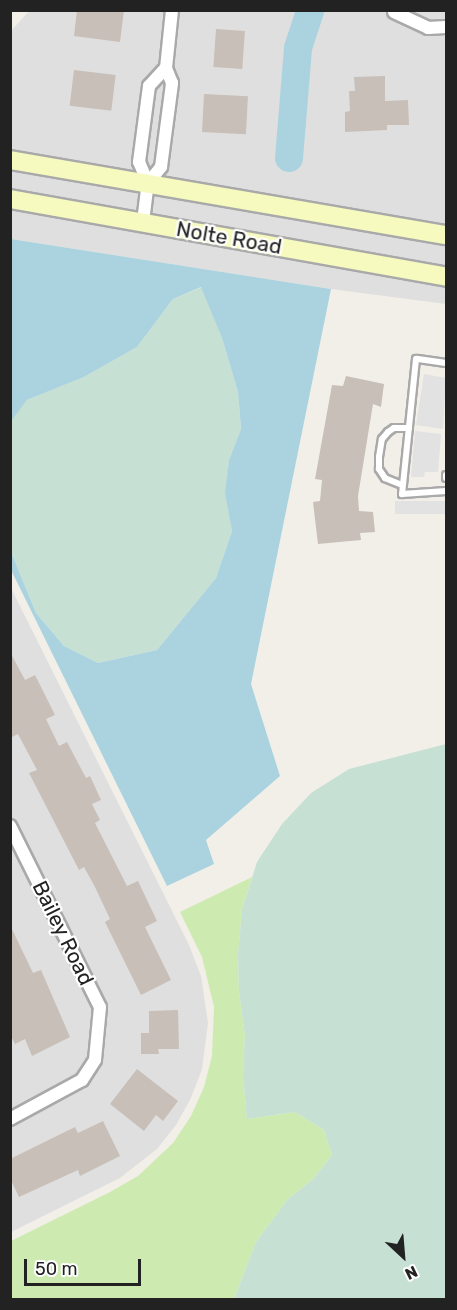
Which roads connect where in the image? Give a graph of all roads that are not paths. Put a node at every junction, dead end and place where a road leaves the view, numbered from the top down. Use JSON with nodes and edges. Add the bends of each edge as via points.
{"nodes":[{"id":1,"x":172,"y":10,"type":"edge"},
{"id":2,"x":394,"y":12,"type":"edge"},
{"id":3,"x":447,"y":27,"type":"edge"},
{"id":4,"x":166,"y":68,"type":"junction"},
{"id":5,"x":10,"y":160,"type":"edge"},
{"id":6,"x":148,"y":183,"type":"junction"},
{"id":7,"x":10,"y":198,"type":"edge"},
{"id":8,"x":143,"y":222,"type":"junction"},
{"id":9,"x":447,"y":235,"type":"edge"},
{"id":10,"x":447,"y":277,"type":"edge"},
{"id":11,"x":447,"y":363,"type":"edge"},
{"id":12,"x":408,"y":428,"type":"junction"},
{"id":13,"x":402,"y":485,"type":"junction"},
{"id":14,"x":447,"y":491,"type":"edge"},
{"id":15,"x":10,"y":826,"type":"edge"},
{"id":16,"x":10,"y":1119,"type":"edge"}],
"edges":[{"from":1,"to":4,"type":"street"},
{"from":2,"to":3,"type":"street","via":[[428,28]]},
{"from":4,"to":6,"type":"street","via":[[172,83],[161,166]]},
{"from":4,"to":6,"type":"street","via":[[149,86],[139,162]]},
{"from":5,"to":6,"type":"street","name":"Nolte Road"},
{"from":6,"to":8,"type":"street"},
{"from":6,"to":9,"type":"street","name":"Nolte Road"},
{"from":7,"to":8,"type":"street","name":"Nolte Road"},
{"from":8,"to":10,"type":"street","name":"Nolte Road"},
{"from":11,"to":12,"type":"lane","via":[[416,359]]},
{"from":12,"to":13,"type":"lane"},
{"from":12,"to":13,"type":"lane","via":[[388,432],[382,439],[379,457],[379,469],[385,478]]},
{"from":13,"to":14,"type":"lane","via":[[402,494]]},
{"from":15,"to":16,"type":"street","name":"Bailey Road","via":[[100,1008],[95,1060],[82,1080]]}]}
